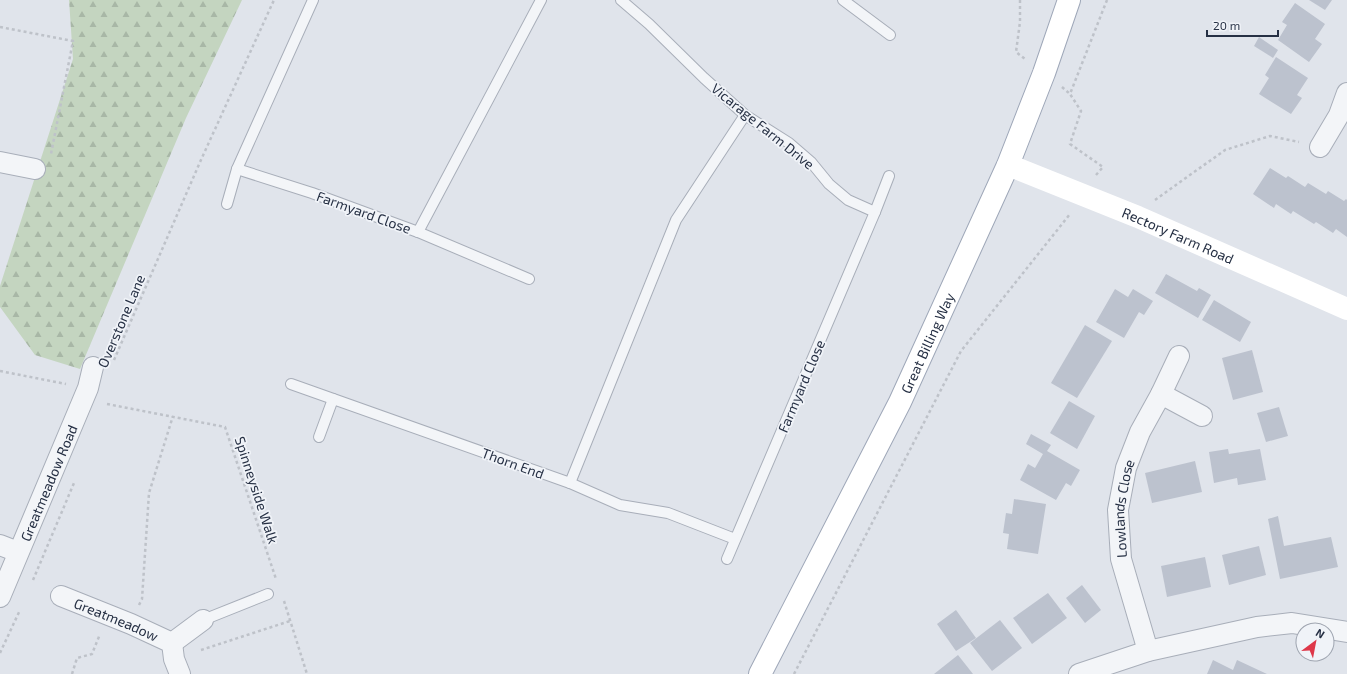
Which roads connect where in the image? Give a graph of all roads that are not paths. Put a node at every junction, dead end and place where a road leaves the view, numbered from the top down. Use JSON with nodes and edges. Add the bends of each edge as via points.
{"nodes":[{"id":1,"x":313,"y":0,"type":"edge"},
{"id":2,"x":541,"y":0,"type":"edge"},
{"id":3,"x":620,"y":0,"type":"edge"},
{"id":4,"x":843,"y":0,"type":"edge"},
{"id":5,"x":1069,"y":0,"type":"edge"},
{"id":6,"x":890,"y":35,"type":"dead end"},
{"id":7,"x":1347,"y":93,"type":"edge"},
{"id":8,"x":745,"y":115,"type":"junction"},
{"id":9,"x":1343,"y":117,"type":"edge"},
{"id":10,"x":1320,"y":146,"type":"road end"},
{"id":11,"x":0,"y":162,"type":"edge"},
{"id":12,"x":1008,"y":165,"type":"junction"},
{"id":13,"x":35,"y":169,"type":"road end"},
{"id":14,"x":237,"y":169,"type":"junction"},
{"id":15,"x":889,"y":176,"type":"dead end"},
{"id":16,"x":227,"y":204,"type":"dead end"},
{"id":17,"x":875,"y":212,"type":"junction"},
{"id":18,"x":418,"y":232,"type":"junction"},
{"id":19,"x":529,"y":279,"type":"dead end"},
{"id":20,"x":1347,"y":309,"type":"edge"},
{"id":21,"x":1179,"y":356,"type":"dead end"},
{"id":22,"x":102,"y":366,"type":"road end"},
{"id":23,"x":291,"y":384,"type":"dead end"},
{"id":24,"x":1161,"y":394,"type":"junction"},
{"id":25,"x":333,"y":399,"type":"junction"},
{"id":26,"x":1202,"y":416,"type":"dead end"},
{"id":27,"x":320,"y":437,"type":"dead end"},
{"id":28,"x":570,"y":483,"type":"junction"},
{"id":29,"x":735,"y":540,"type":"junction"},
{"id":30,"x":9,"y":549,"type":"edge"},
{"id":31,"x":727,"y":559,"type":"dead end"},
{"id":32,"x":268,"y":594,"type":"dead end"},
{"id":33,"x":61,"y":596,"type":"dead end"},
{"id":34,"x":0,"y":597,"type":"edge"},
{"id":35,"x":203,"y":620,"type":"joint"},
{"id":36,"x":1347,"y":632,"type":"edge"},
{"id":37,"x":1148,"y":651,"type":"junction"},
{"id":38,"x":175,"y":659,"type":"edge"},
{"id":39,"x":760,"y":674,"type":"edge"},
{"id":40,"x":1079,"y":674,"type":"edge"}],
"edges":[{"from":1,"to":14,"type":"lane"},
{"from":2,"to":18,"type":"lane","name":"Farmyard Close"},
{"from":3,"to":8,"type":"lane","name":"Vicarage Farm Drive"},
{"from":4,"to":6,"type":"lane"},
{"from":5,"to":12,"type":"main road","name":"Great Billing Way"},
{"from":7,"to":9,"type":"street"},
{"from":8,"to":17,"type":"lane","name":"Vicarage Farm Drive","via":[[789,143],[848,200]]},
{"from":8,"to":28,"type":"lane","via":[[676,220]]},
{"from":9,"to":10,"type":"street"},
{"from":11,"to":13,"type":"street"},
{"from":12,"to":20,"type":"main road","name":"Rectory Farm Road","via":[[1138,217]]},
{"from":12,"to":39,"type":"main road","name":"Great Billing Way","via":[[900,402]]},
{"from":14,"to":16,"type":"lane"},
{"from":14,"to":18,"type":"lane","name":"Farmyard Close"},
{"from":15,"to":17,"type":"lane","name":"Farmyard Close"},
{"from":17,"to":29,"type":"lane","name":"Farmyard Close"},
{"from":18,"to":19,"type":"lane"},
{"from":21,"to":24,"type":"street","name":"Lowlands Close"},
{"from":22,"to":30,"type":"street","name":"Greatmeadow Road","via":[[88,388]]},
{"from":23,"to":25,"type":"lane","name":"Thorn End"},
{"from":24,"to":26,"type":"street"},
{"from":24,"to":37,"type":"street","name":"Lowlands Close","via":[[1140,432],[1126,468],[1118,510],[1121,559]]},
{"from":25,"to":27,"type":"lane"},
{"from":25,"to":28,"type":"lane","name":"Thorn End"},
{"from":28,"to":29,"type":"lane","name":"Thorn End","via":[[620,506],[668,513]]},
{"from":29,"to":31,"type":"lane","name":"Farmyard Close"},
{"from":30,"to":34,"type":"street","name":"Greatmeadow Road"},
{"from":32,"to":35,"type":"lane"},
{"from":33,"to":38,"type":"street","name":"Greatmeadow","via":[[132,624]]},
{"from":35,"to":38,"type":"street","name":"Greatmeadow"},
{"from":36,"to":37,"type":"street","via":[[1292,623],[1257,627]]},
{"from":37,"to":40,"type":"street"}]}
